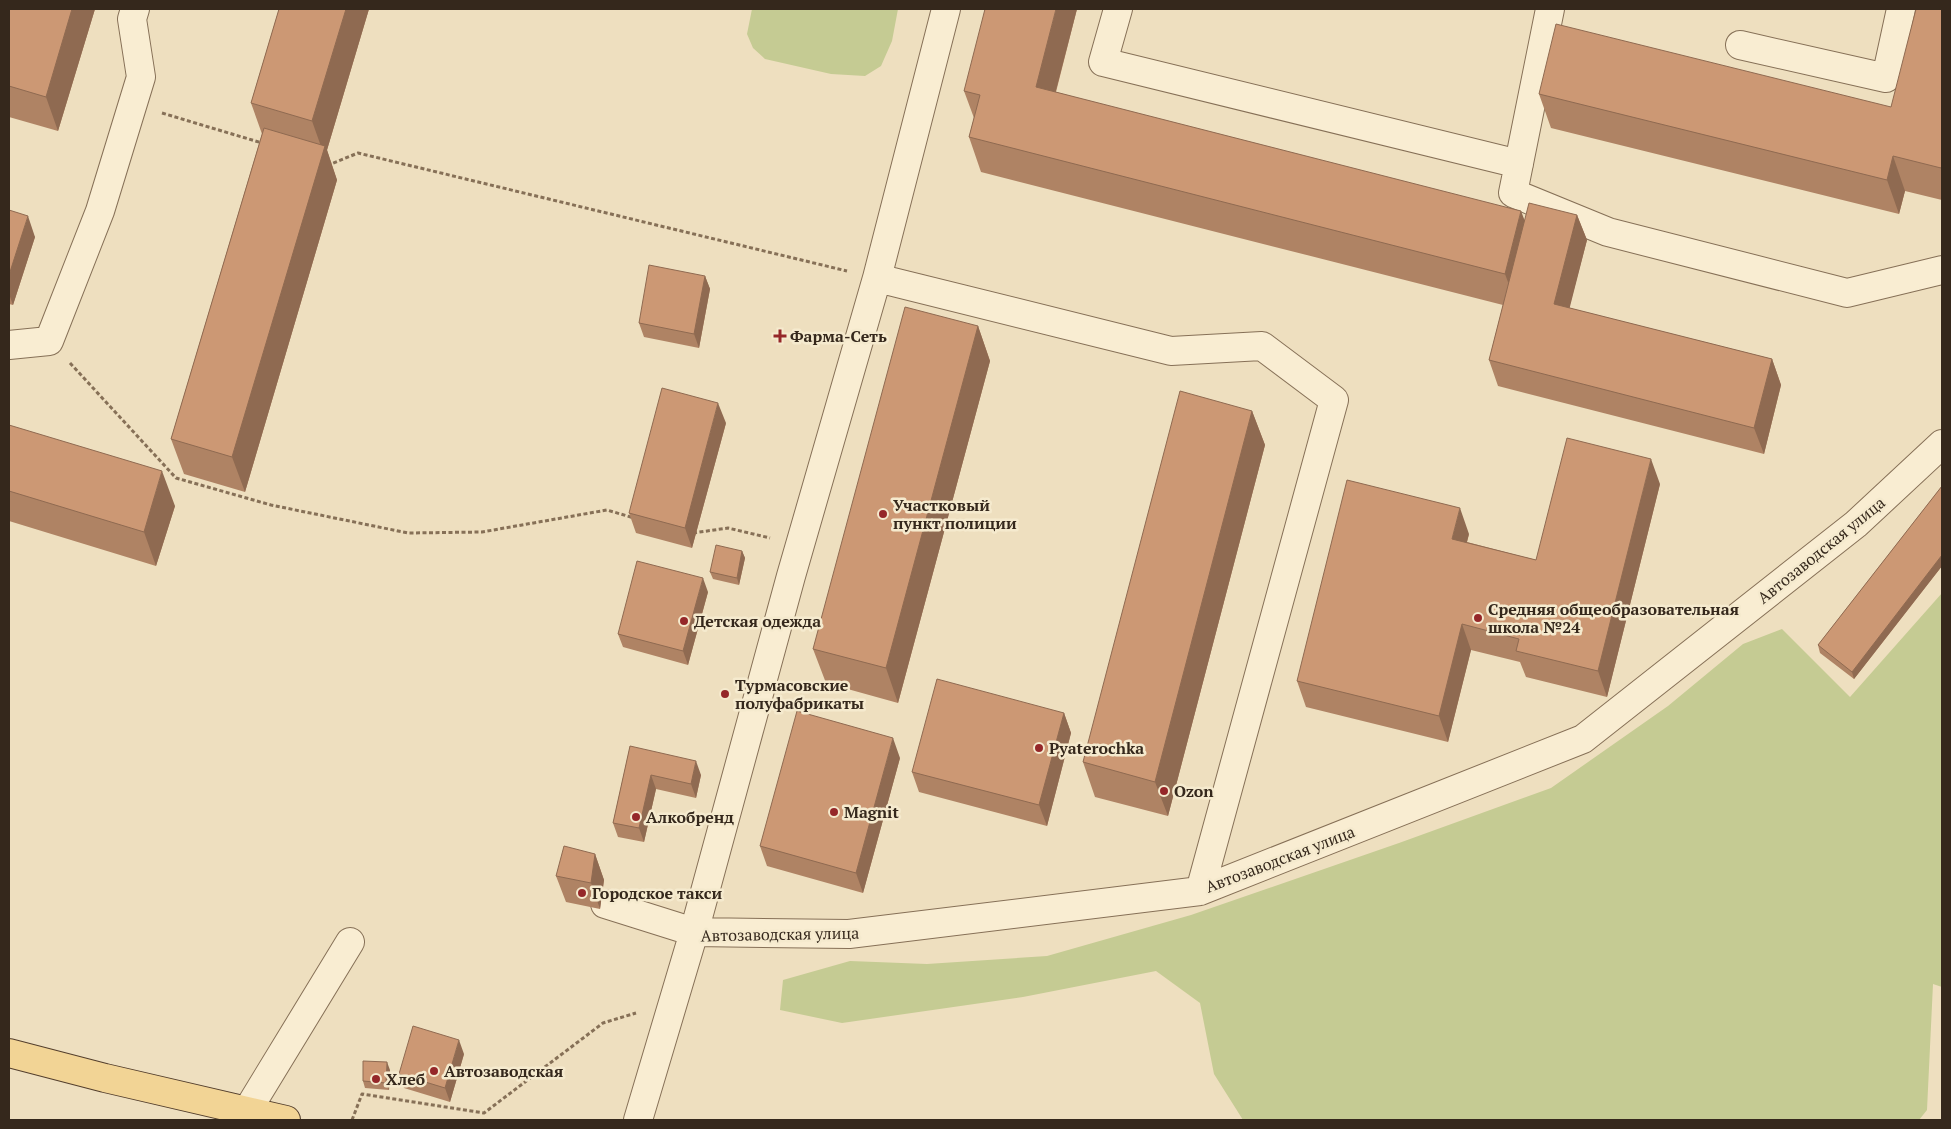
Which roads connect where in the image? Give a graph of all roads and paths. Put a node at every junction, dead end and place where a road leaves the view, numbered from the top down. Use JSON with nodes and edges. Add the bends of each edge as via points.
{"nodes":[{"id":1,"x":135,"y":9,"type":"edge"},
{"id":2,"x":946,"y":9,"type":"edge"},
{"id":3,"x":1118,"y":9,"type":"edge"},
{"id":4,"x":1550,"y":9,"type":"edge"},
{"id":5,"x":1901,"y":9,"type":"edge"},
{"id":6,"x":1740,"y":45,"type":"dead end"},
{"id":7,"x":132,"y":104,"type":"junction"},
{"id":8,"x":264,"y":144,"type":"edge"},
{"id":9,"x":321,"y":161,"type":"edge"},
{"id":10,"x":1519,"y":164,"type":"junction"},
{"id":11,"x":1942,"y":270,"type":"edge"},
{"id":12,"x":877,"y":278,"type":"junction"},
{"id":13,"x":49,"y":341,"type":"junction"},
{"id":14,"x":9,"y":345,"type":"edge"},
{"id":15,"x":1942,"y":444,"type":"edge"},
{"id":16,"x":635,"y":518,"type":"edge"},
{"id":17,"x":691,"y":533,"type":"edge"},
{"id":18,"x":800,"y":545,"type":"junction"},
{"id":19,"x":1200,"y":890,"type":"junction"},
{"id":20,"x":605,"y":904,"type":"dead end"},
{"id":21,"x":694,"y":932,"type":"junction"},
{"id":22,"x":350,"y":942,"type":"dead end"},
{"id":23,"x":673,"y":1002,"type":"junction"},
{"id":24,"x":9,"y":1053,"type":"edge"},
{"id":25,"x":212,"y":1111,"type":"edge"},
{"id":26,"x":247,"y":1111,"type":"junction"},
{"id":27,"x":286,"y":1120,"type":"edge"},
{"id":28,"x":352,"y":1120,"type":"edge"},
{"id":29,"x":638,"y":1120,"type":"edge"}],
"edges":[{"from":1,"to":7,"type":"street","via":[[132,20],[141,77]]},
{"from":2,"to":12,"type":"street"},
{"from":3,"to":10,"type":"street","via":[[1103,62]]},
{"from":4,"to":10,"type":"street"},
{"from":5,"to":6,"type":"street","via":[[1886,78]]},
{"from":7,"to":8,"type":"path"},
{"from":7,"to":13,"type":"street","via":[[100,211]]},
{"from":9,"to":12,"type":"path","via":[[330,164],[358,153]]},
{"from":10,"to":11,"type":"street","via":[[1513,193],[1608,232],[1838,291],[1848,293]]},
{"from":12,"to":18,"type":"street"},
{"from":12,"to":19,"type":"street","via":[[1170,351],[1262,346],[1334,400]]},
{"from":13,"to":14,"type":"street"},
{"from":13,"to":16,"type":"path","via":[[176,478],[271,505],[408,533],[482,532],[607,510]]},
{"from":15,"to":19,"type":"street","name":"Автозаводская улица","via":[[1856,524],[1583,740]]},
{"from":17,"to":18,"type":"path","via":[[728,528]]},
{"from":18,"to":21,"type":"street"},
{"from":19,"to":21,"type":"street","name":"Автозаводская улица","via":[[850,934]]},
{"from":20,"to":21,"type":"street"},
{"from":21,"to":23,"type":"street","name":"Автозаводская улица"},
{"from":22,"to":26,"type":"street"},
{"from":23,"to":28,"type":"path","via":[[603,1023],[484,1113],[362,1094]]},
{"from":23,"to":29,"type":"street","name":"Автозаводская улица"},
{"from":24,"to":25,"type":"main road"},
{"from":25,"to":26,"type":"main road"},
{"from":26,"to":27,"type":"main road"}]}
